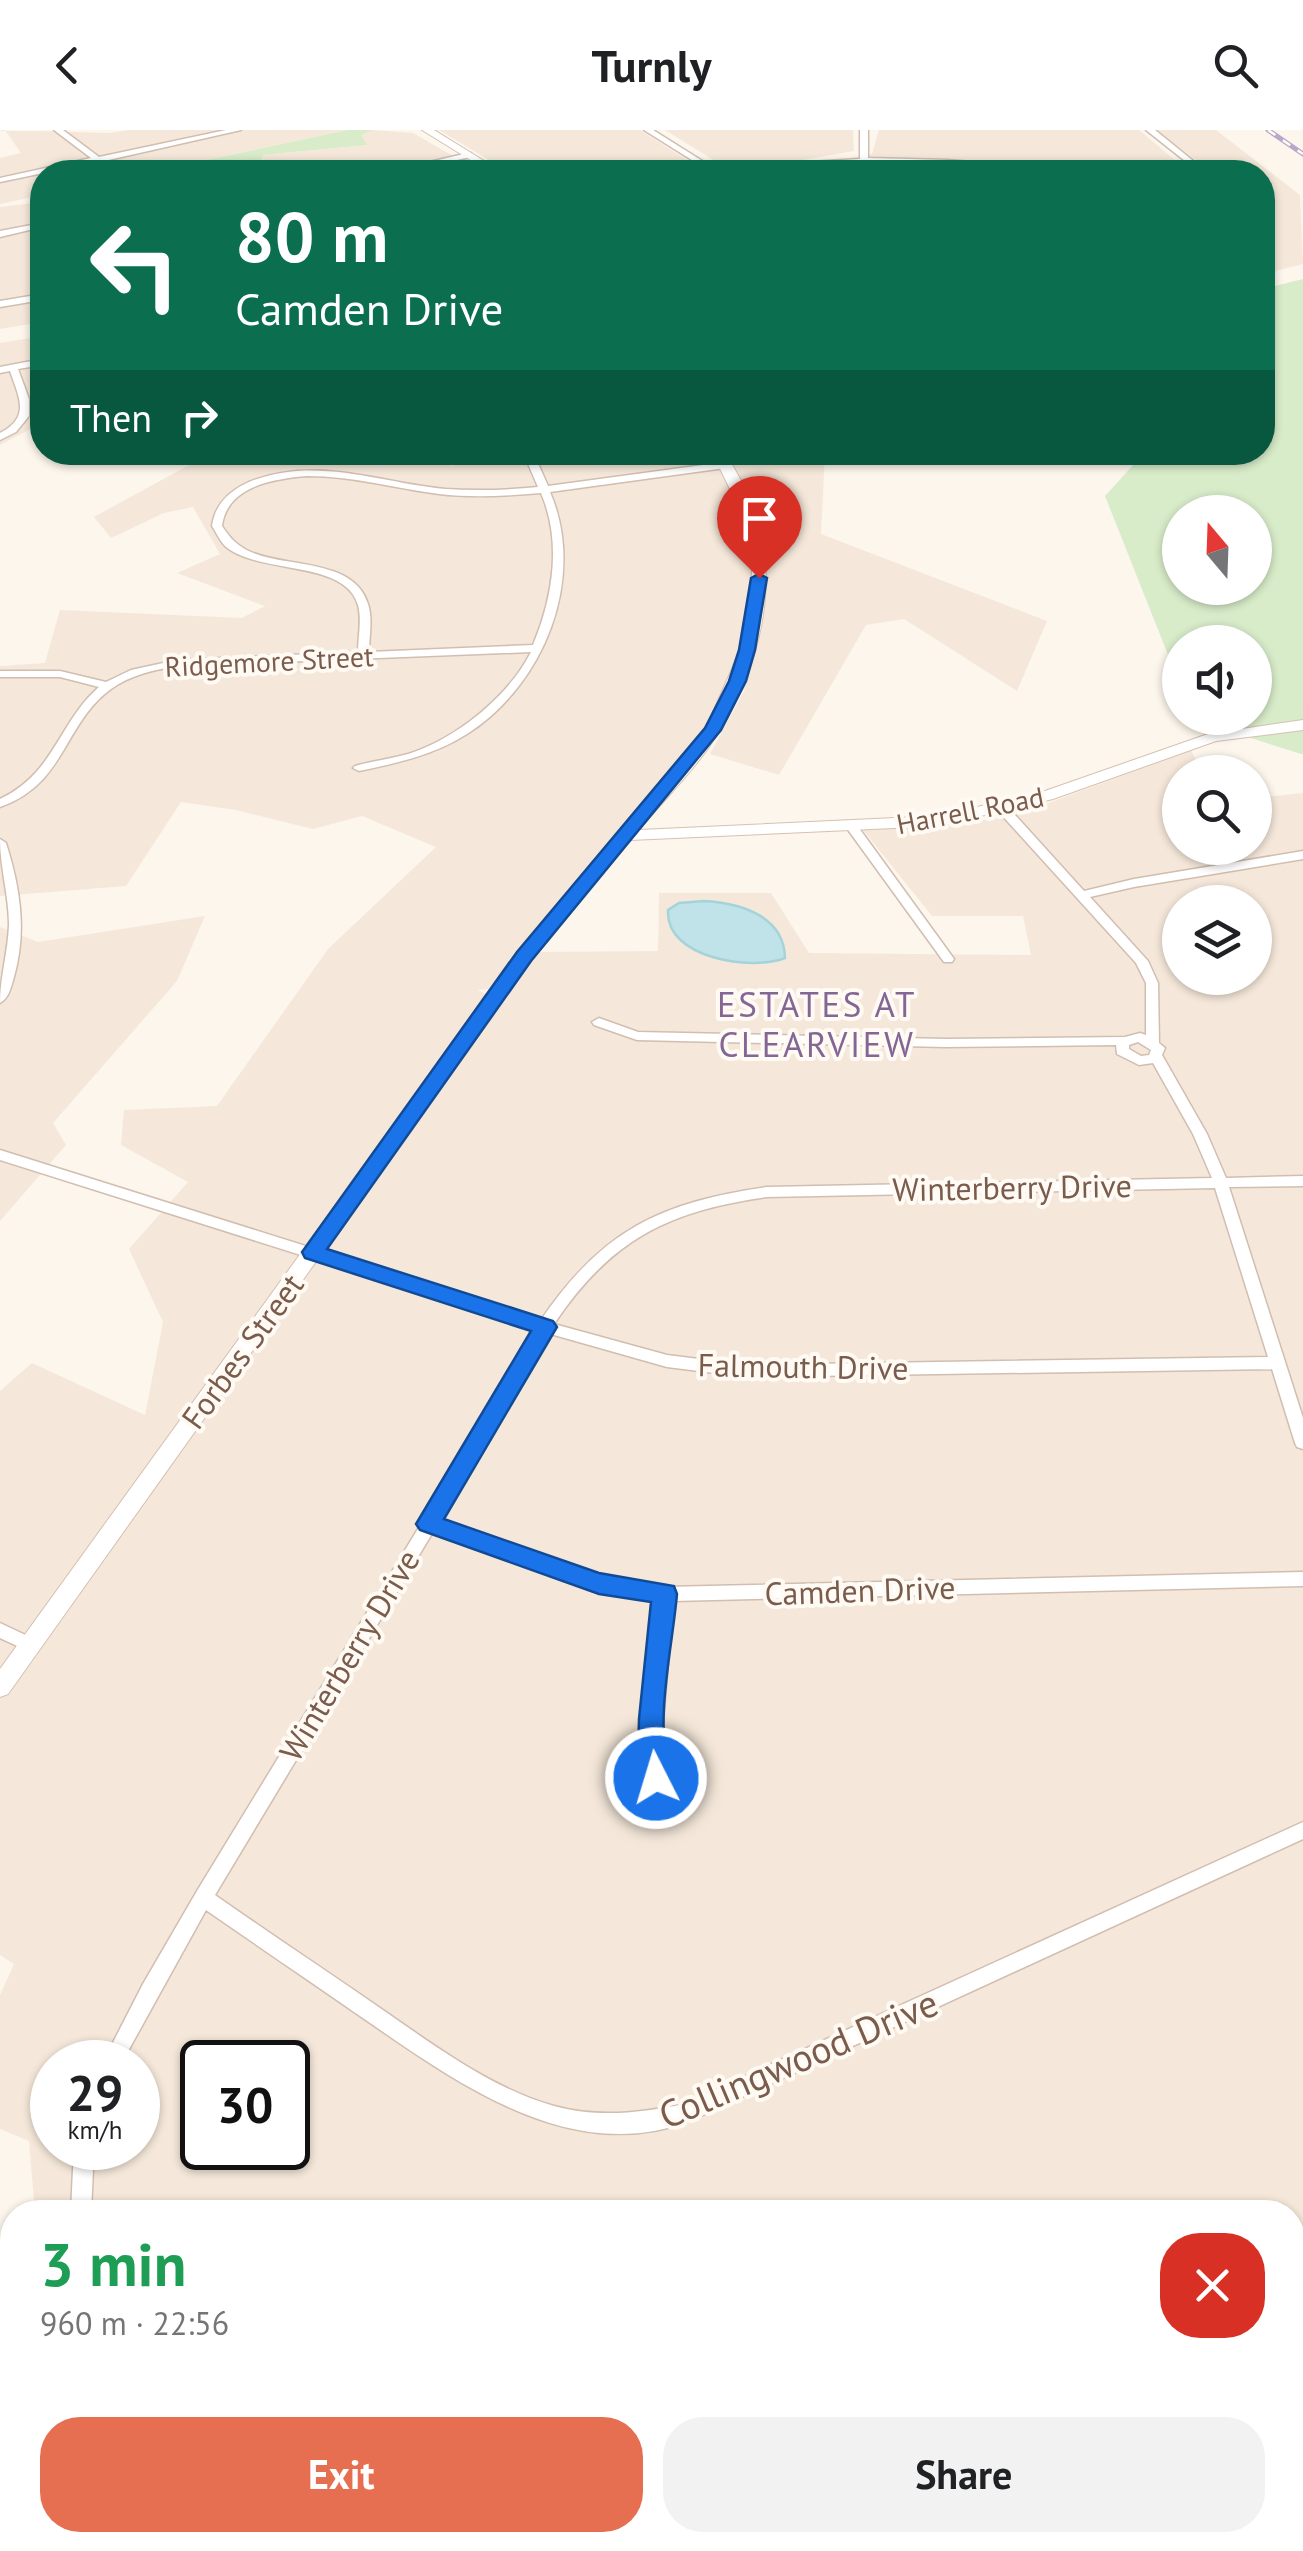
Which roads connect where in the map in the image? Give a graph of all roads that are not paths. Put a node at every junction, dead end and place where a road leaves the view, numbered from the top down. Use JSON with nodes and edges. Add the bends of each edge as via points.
{"nodes":[{"id":1,"x":58,"y":130,"type":"edge"},
{"id":2,"x":237,"y":130,"type":"edge"},
{"id":3,"x":427,"y":130,"type":"edge"},
{"id":4,"x":648,"y":130,"type":"edge"},
{"id":5,"x":864,"y":130,"type":"edge"},
{"id":6,"x":1150,"y":130,"type":"edge"},
{"id":7,"x":468,"y":155,"type":"junction"},
{"id":8,"x":864,"y":158,"type":"junction"},
{"id":9,"x":99,"y":160,"type":"edge"},
{"id":10,"x":104,"y":160,"type":"edge"},
{"id":11,"x":445,"y":160,"type":"edge"},
{"id":12,"x":477,"y":160,"type":"edge"},
{"id":13,"x":697,"y":160,"type":"edge"},
{"id":14,"x":848,"y":160,"type":"edge"},
{"id":15,"x":893,"y":160,"type":"edge"},
{"id":16,"x":1188,"y":160,"type":"edge"},
{"id":17,"x":30,"y":174,"type":"edge"},
{"id":18,"x":0,"y":180,"type":"edge"},
{"id":19,"x":30,"y":228,"type":"edge"},
{"id":20,"x":0,"y":234,"type":"edge"},
{"id":21,"x":30,"y":298,"type":"edge"},
{"id":22,"x":0,"y":304,"type":"edge"},
{"id":23,"x":30,"y":364,"type":"edge"},
{"id":24,"x":14,"y":367,"type":"junction"},
{"id":25,"x":0,"y":370,"type":"edge"},
{"id":26,"x":0,"y":437,"type":"edge"},
{"id":27,"x":534,"y":465,"type":"edge"},
{"id":28,"x":685,"y":465,"type":"edge"},
{"id":29,"x":724,"y":465,"type":"edge"},
{"id":30,"x":545,"y":488,"type":"junction"},
{"id":31,"x":538,"y":648,"type":"junction"},
{"id":32,"x":363,"y":656,"type":"junction"},
{"id":33,"x":0,"y":674,"type":"edge"},
{"id":34,"x":108,"y":686,"type":"junction"},
{"id":35,"x":1303,"y":724,"type":"edge"},
{"id":36,"x":359,"y":768,"type":"dead end"},
{"id":37,"x":0,"y":803,"type":"edge"},
{"id":38,"x":1002,"y":808,"type":"junction"},
{"id":39,"x":852,"y":827,"type":"junction"},
{"id":40,"x":626,"y":835,"type":"junction"},
{"id":41,"x":0,"y":843,"type":"edge"},
{"id":42,"x":1303,"y":854,"type":"edge"},
{"id":43,"x":1082,"y":895,"type":"junction"},
{"id":44,"x":948,"y":959,"type":"dead end"},
{"id":45,"x":0,"y":999,"type":"edge"},
{"id":46,"x":1153,"y":1020,"type":"junction"},
{"id":47,"x":598,"y":1022,"type":"dead end"},
{"id":48,"x":1128,"y":1043,"type":"junction"},
{"id":49,"x":1150,"y":1053,"type":"junction"},
{"id":50,"x":0,"y":1155,"type":"edge"},
{"id":51,"x":1303,"y":1181,"type":"edge"},
{"id":52,"x":1222,"y":1182,"type":"junction"},
{"id":53,"x":313,"y":1252,"type":"junction"},
{"id":54,"x":545,"y":1327,"type":"junction"},
{"id":55,"x":1277,"y":1362,"type":"junction"},
{"id":56,"x":1303,"y":1443,"type":"edge"},
{"id":57,"x":428,"y":1524,"type":"junction"},
{"id":58,"x":1303,"y":1579,"type":"edge"},
{"id":59,"x":665,"y":1594,"type":"junction"},
{"id":60,"x":0,"y":1630,"type":"edge"},
{"id":61,"x":30,"y":1646,"type":"junction"},
{"id":62,"x":0,"y":1687,"type":"edge"},
{"id":63,"x":668,"y":1798,"type":"dead end"},
{"id":64,"x":1303,"y":1830,"type":"edge"},
{"id":65,"x":203,"y":1897,"type":"junction"},
{"id":66,"x":124,"y":2040,"type":"edge"},
{"id":67,"x":83,"y":2170,"type":"edge"},
{"id":68,"x":82,"y":2200,"type":"edge"}],
"edges":[{"from":1,"to":9,"type":"street"},
{"from":2,"to":10,"type":"street"},
{"from":3,"to":7,"type":"street"},
{"from":4,"to":13,"type":"street"},
{"from":5,"to":8,"type":"street"},
{"from":6,"to":16,"type":"street"},
{"from":7,"to":11,"type":"street"},
{"from":7,"to":12,"type":"street"},
{"from":8,"to":14,"type":"street"},
{"from":8,"to":15,"type":"street"},
{"from":17,"to":18,"type":"street"},
{"from":19,"to":20,"type":"street"},
{"from":21,"to":22,"type":"street"},
{"from":23,"to":24,"type":"street"},
{"from":24,"to":25,"type":"street"},
{"from":24,"to":26,"type":"street","via":[[27,412]]},
{"from":27,"to":30,"type":"street"},
{"from":28,"to":30,"type":"street"},
{"from":29,"to":40,"type":"street","name":"Forbes Street","via":[[750,514],[758,553],[747,650],[713,730]]},
{"from":30,"to":31,"type":"street","via":[[561,570]]},
{"from":30,"to":32,"type":"street","via":[[445,492],[314,472],[270,478],[232,496],[216,518],[234,548],[334,577],[358,592]]},
{"from":31,"to":32,"type":"street","name":"Ridgemore Street"},
{"from":31,"to":36,"type":"street","via":[[509,692],[464,733],[411,758]]},
{"from":32,"to":34,"type":"street","name":"Ridgemore Street","via":[[177,663],[134,672]]},
{"from":33,"to":34,"type":"street","via":[[60,674]]},
{"from":34,"to":37,"type":"street","name":"Ridgemore Street","via":[[86,707],[49,768]]},
{"from":35,"to":38,"type":"street","name":"Harrell Road","via":[[1213,737]]},
{"from":38,"to":39,"type":"street","name":"Harrell Road"},
{"from":38,"to":43,"type":"street"},
{"from":39,"to":40,"type":"street","name":"Harrell Road"},
{"from":39,"to":44,"type":"street"},
{"from":40,"to":53,"type":"street","name":"Forbes Street","via":[[524,957]]},
{"from":41,"to":45,"type":"street","via":[[16,918]]},
{"from":42,"to":43,"type":"street"},
{"from":43,"to":46,"type":"street","via":[[1147,970]]},
{"from":46,"to":48,"type":"street"},
{"from":46,"to":49,"type":"street"},
{"from":47,"to":48,"type":"street","via":[[637,1036]]},
{"from":48,"to":49,"type":"street"},
{"from":48,"to":49,"type":"street"},
{"from":49,"to":52,"type":"street"},
{"from":50,"to":53,"type":"street","name":"Falmouth Drive"},
{"from":51,"to":52,"type":"street","name":"Winterberry Drive"},
{"from":52,"to":54,"type":"street","name":"Winterberry Drive","via":[[804,1190],[696,1203],[649,1222],[614,1246],[582,1275]]},
{"from":52,"to":55,"type":"street"},
{"from":53,"to":54,"type":"street","name":"Falmouth Drive"},
{"from":53,"to":61,"type":"street","name":"Forbes Street"},
{"from":54,"to":55,"type":"street","name":"Falmouth Drive","via":[[667,1361],[747,1370]]},
{"from":54,"to":57,"type":"street","name":"Winterberry Drive"},
{"from":55,"to":56,"type":"street"},
{"from":57,"to":59,"type":"street","name":"Camden Drive","via":[[599,1583]]},
{"from":57,"to":65,"type":"street","name":"Winterberry Drive"},
{"from":58,"to":59,"type":"street","name":"Camden Drive"},
{"from":59,"to":63,"type":"street","via":[[652,1760]]},
{"from":60,"to":61,"type":"street"},
{"from":61,"to":62,"type":"street","name":"Forbes Street"},
{"from":64,"to":65,"type":"street","name":"Collingwood Drive","via":[[686,2113],[632,2126],[551,2116],[480,2086]]},
{"from":65,"to":66,"type":"street","name":"Winterberry Drive"},
{"from":67,"to":68,"type":"street"}]}
